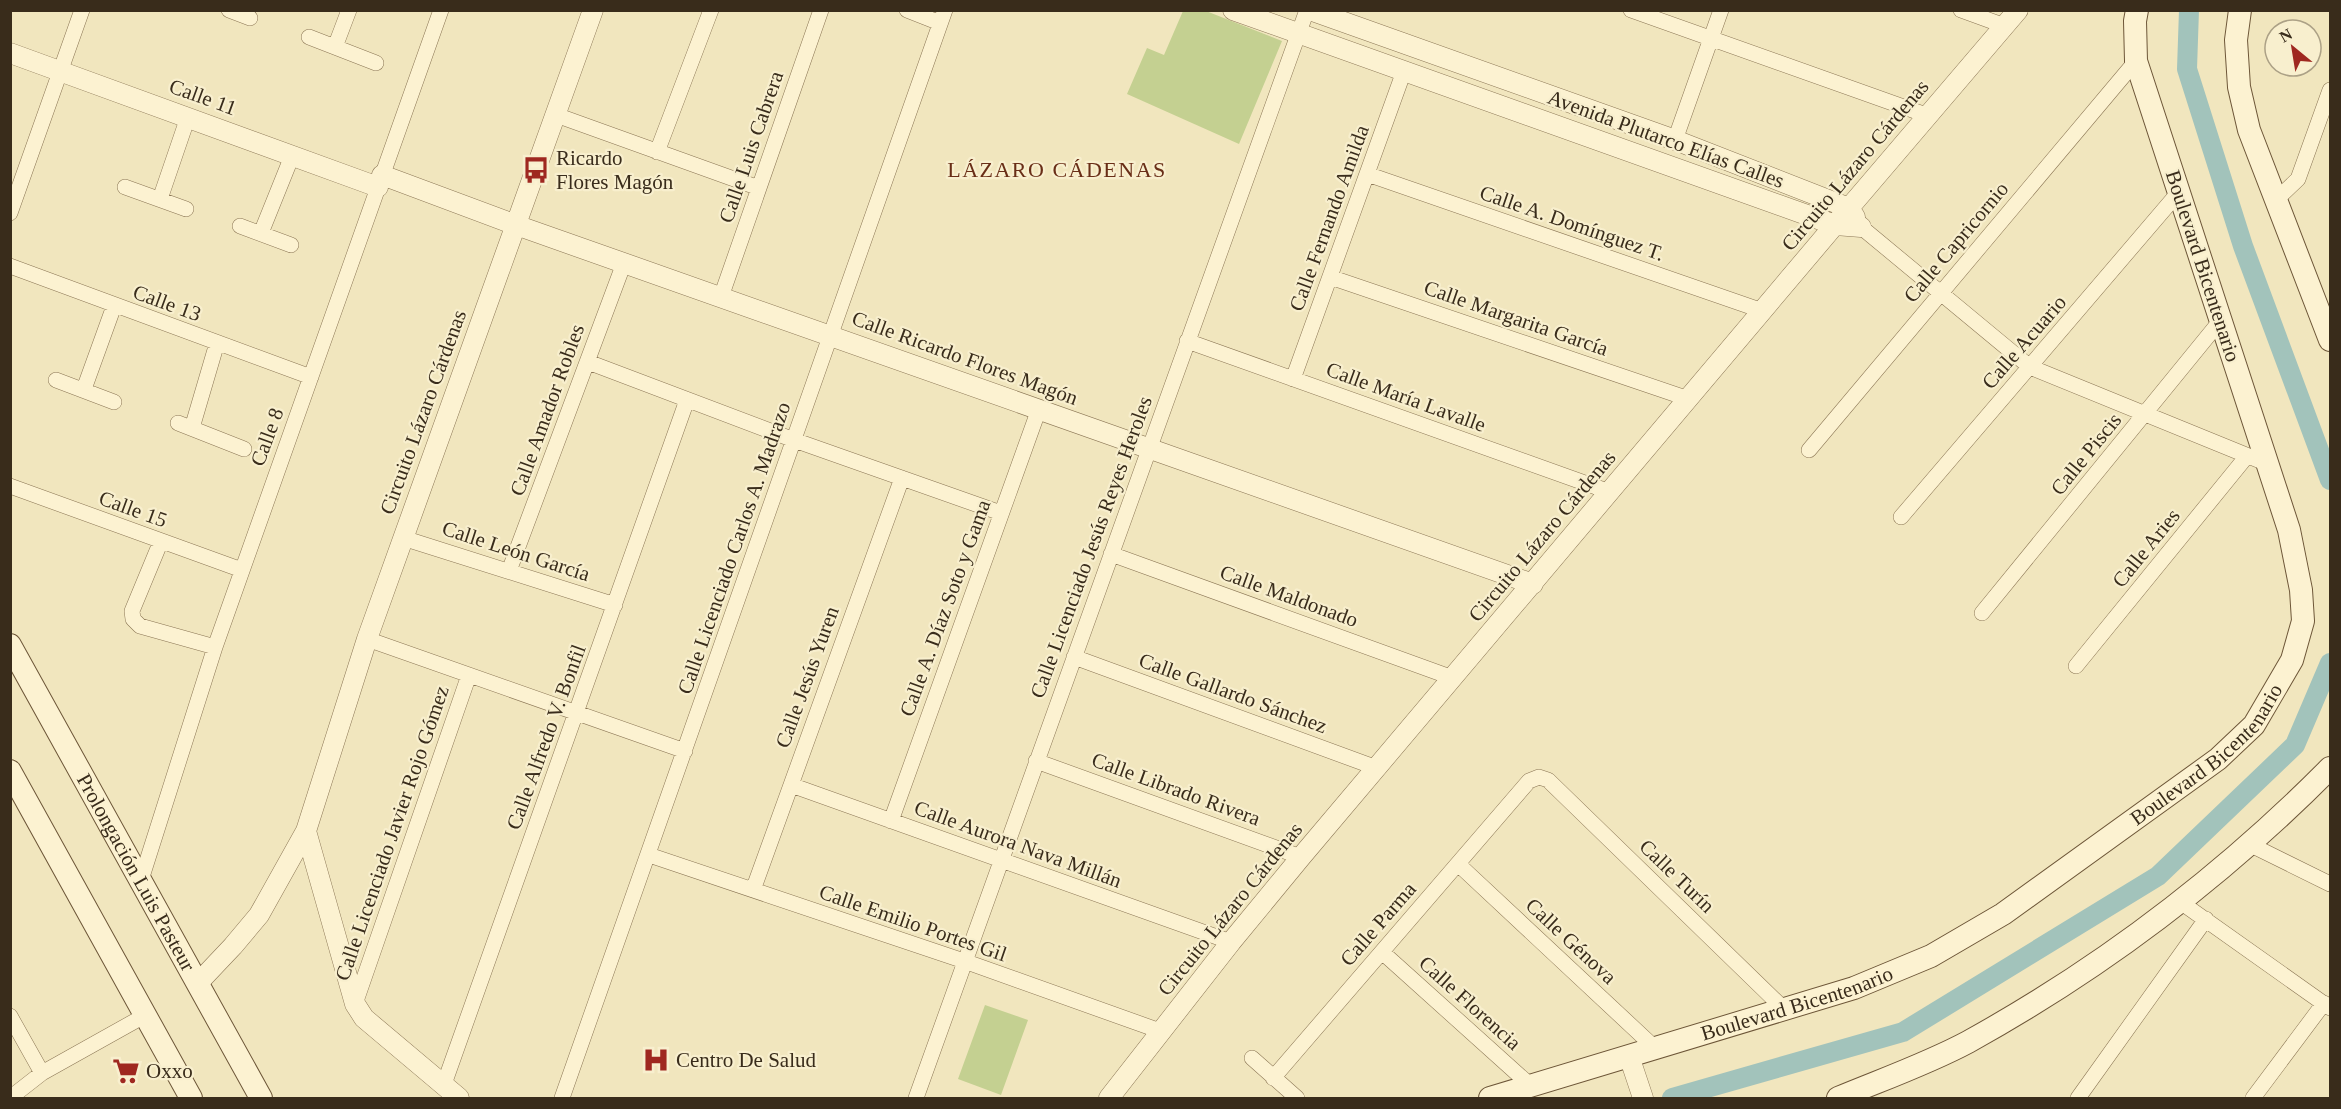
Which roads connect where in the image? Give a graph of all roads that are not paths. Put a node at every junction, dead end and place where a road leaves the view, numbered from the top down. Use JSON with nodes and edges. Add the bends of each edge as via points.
{"nodes":[{"id":1,"x":82,"y":10,"type":"edge"},
{"id":2,"x":229,"y":10,"type":"edge"},
{"id":3,"x":349,"y":10,"type":"edge"},
{"id":4,"x":441,"y":10,"type":"edge"},
{"id":5,"x":593,"y":10,"type":"edge"},
{"id":6,"x":711,"y":10,"type":"edge"},
{"id":7,"x":821,"y":10,"type":"edge"},
{"id":8,"x":907,"y":10,"type":"edge"},
{"id":9,"x":1233,"y":10,"type":"edge"},
{"id":10,"x":1308,"y":10,"type":"edge"},
{"id":11,"x":1631,"y":10,"type":"edge"},
{"id":12,"x":1721,"y":10,"type":"edge"},
{"id":13,"x":1961,"y":10,"type":"edge"},
{"id":14,"x":2018,"y":10,"type":"edge"},
{"id":15,"x":2137,"y":10,"type":"edge"},
{"id":16,"x":2240,"y":10,"type":"edge"},
{"id":17,"x":943,"y":17,"type":"edge"},
{"id":18,"x":250,"y":18,"type":"dead end"},
{"id":19,"x":2005,"y":26,"type":"junction"},
{"id":20,"x":1298,"y":34,"type":"junction"},
{"id":21,"x":309,"y":37,"type":"dead end"},
{"id":22,"x":1711,"y":39,"type":"junction"},
{"id":23,"x":335,"y":47,"type":"junction"},
{"id":24,"x":10,"y":52,"type":"edge"},
{"id":25,"x":2136,"y":61,"type":"junction"},
{"id":26,"x":376,"y":63,"type":"dead end"},
{"id":27,"x":61,"y":70,"type":"junction"},
{"id":28,"x":1404,"y":71,"type":"junction"},
{"id":29,"x":2331,"y":90,"type":"edge"},
{"id":30,"x":556,"y":115,"type":"junction"},
{"id":31,"x":1929,"y":116,"type":"junction"},
{"id":32,"x":188,"y":117,"type":"junction"},
{"id":33,"x":1675,"y":140,"type":"junction"},
{"id":34,"x":657,"y":152,"type":"junction"},
{"id":35,"x":292,"y":156,"type":"junction"},
{"id":36,"x":1367,"y":174,"type":"junction"},
{"id":37,"x":380,"y":181,"type":"junction"},
{"id":38,"x":125,"y":187,"type":"dead end"},
{"id":39,"x":759,"y":188,"type":"junction"},
{"id":40,"x":2179,"y":192,"type":"junction"},
{"id":41,"x":160,"y":199,"type":"junction"},
{"id":42,"x":2276,"y":200,"type":"junction"},
{"id":43,"x":1849,"y":208,"type":"junction"},
{"id":44,"x":186,"y":209,"type":"dead end"},
{"id":45,"x":10,"y":213,"type":"edge"},
{"id":46,"x":516,"y":225,"type":"junction"},
{"id":47,"x":1835,"y":225,"type":"junction"},
{"id":48,"x":240,"y":226,"type":"dead end"},
{"id":49,"x":1861,"y":227,"type":"junction"},
{"id":50,"x":261,"y":233,"type":"junction"},
{"id":51,"x":291,"y":245,"type":"dead end"},
{"id":52,"x":624,"y":263,"type":"junction"},
{"id":53,"x":10,"y":266,"type":"edge"},
{"id":54,"x":1330,"y":277,"type":"junction"},
{"id":55,"x":1940,"y":293,"type":"junction"},
{"id":56,"x":721,"y":297,"type":"junction"},
{"id":57,"x":114,"y":306,"type":"junction"},
{"id":58,"x":1763,"y":311,"type":"junction"},
{"id":59,"x":2221,"y":320,"type":"junction"},
{"id":60,"x":831,"y":335,"type":"junction"},
{"id":61,"x":2331,"y":340,"type":"edge"},
{"id":62,"x":1187,"y":341,"type":"junction"},
{"id":63,"x":217,"y":343,"type":"junction"},
{"id":64,"x":588,"y":362,"type":"junction"},
{"id":65,"x":2030,"y":367,"type":"junction"},
{"id":66,"x":311,"y":377,"type":"junction"},
{"id":67,"x":1293,"y":379,"type":"junction"},
{"id":68,"x":56,"y":380,"type":"dead end"},
{"id":69,"x":84,"y":389,"type":"junction"},
{"id":70,"x":1689,"y":399,"type":"junction"},
{"id":71,"x":687,"y":400,"type":"junction"},
{"id":72,"x":114,"y":402,"type":"dead end"},
{"id":73,"x":1039,"y":409,"type":"junction"},
{"id":74,"x":2145,"y":414,"type":"junction"},
{"id":75,"x":794,"y":440,"type":"junction"},
{"id":76,"x":1149,"y":448,"type":"junction"},
{"id":77,"x":244,"y":449,"type":"dead end"},
{"id":78,"x":1809,"y":450,"type":"dead end"},
{"id":79,"x":2258,"y":460,"type":"junction"},
{"id":80,"x":902,"y":478,"type":"junction"},
{"id":81,"x":10,"y":486,"type":"edge"},
{"id":82,"x":1610,"y":492,"type":"junction"},
{"id":83,"x":1001,"y":513,"type":"junction"},
{"id":84,"x":1900,"y":517,"type":"dead end"},
{"id":85,"x":403,"y":538,"type":"junction"},
{"id":86,"x":161,"y":541,"type":"junction"},
{"id":87,"x":1111,"y":554,"type":"junction"},
{"id":88,"x":242,"y":570,"type":"junction"},
{"id":89,"x":509,"y":571,"type":"junction"},
{"id":90,"x":1533,"y":584,"type":"junction"},
{"id":91,"x":615,"y":605,"type":"junction"},
{"id":92,"x":1982,"y":613,"type":"dead end"},
{"id":93,"x":367,"y":639,"type":"junction"},
{"id":94,"x":10,"y":645,"type":"edge"},
{"id":95,"x":215,"y":647,"type":"junction"},
{"id":96,"x":1074,"y":657,"type":"junction"},
{"id":97,"x":2076,"y":666,"type":"dead end"},
{"id":98,"x":470,"y":675,"type":"junction"},
{"id":99,"x":1453,"y":678,"type":"junction"},
{"id":100,"x":577,"y":713,"type":"junction"},
{"id":101,"x":685,"y":751,"type":"junction"},
{"id":102,"x":1036,"y":761,"type":"junction"},
{"id":103,"x":1377,"y":768,"type":"junction"},
{"id":104,"x":2331,"y":768,"type":"edge"},
{"id":105,"x":10,"y":771,"type":"edge"},
{"id":106,"x":1539,"y":777,"type":"joint"},
{"id":107,"x":791,"y":785,"type":"junction"},
{"id":108,"x":891,"y":821,"type":"junction"},
{"id":109,"x":306,"y":831,"type":"junction"},
{"id":110,"x":2249,"y":843,"type":"junction"},
{"id":111,"x":649,"y":855,"type":"junction"},
{"id":112,"x":1301,"y":857,"type":"junction"},
{"id":113,"x":1000,"y":860,"type":"junction"},
{"id":114,"x":1458,"y":864,"type":"junction"},
{"id":115,"x":141,"y":880,"type":"junction"},
{"id":116,"x":2331,"y":884,"type":"edge"},
{"id":117,"x":753,"y":890,"type":"junction"},
{"id":118,"x":2179,"y":901,"type":"junction"},
{"id":119,"x":2206,"y":919,"type":"junction"},
{"id":120,"x":1231,"y":942,"type":"junction"},
{"id":121,"x":1382,"y":952,"type":"junction"},
{"id":122,"x":964,"y":961,"type":"junction"},
{"id":123,"x":198,"y":983,"type":"junction"},
{"id":124,"x":355,"y":1004,"type":"junction"},
{"id":125,"x":2327,"y":1006,"type":"edge"},
{"id":126,"x":1784,"y":1009,"type":"junction"},
{"id":127,"x":10,"y":1016,"type":"edge"},
{"id":128,"x":144,"y":1016,"type":"junction"},
{"id":129,"x":1162,"y":1032,"type":"junction"},
{"id":130,"x":1655,"y":1048,"type":"junction"},
{"id":131,"x":1629,"y":1056,"type":"junction"},
{"id":132,"x":1252,"y":1058,"type":"dead end"},
{"id":133,"x":42,"y":1073,"type":"junction"},
{"id":134,"x":1273,"y":1078,"type":"junction"},
{"id":135,"x":1531,"y":1086,"type":"junction"},
{"id":136,"x":451,"y":1093,"type":"edge"},
{"id":137,"x":252,"y":1094,"type":"edge"},
{"id":138,"x":11,"y":1097,"type":"edge"},
{"id":139,"x":191,"y":1098,"type":"edge"},
{"id":140,"x":562,"y":1098,"type":"edge"},
{"id":141,"x":916,"y":1098,"type":"edge"},
{"id":142,"x":1109,"y":1098,"type":"edge"},
{"id":143,"x":1297,"y":1098,"type":"edge"},
{"id":144,"x":1490,"y":1098,"type":"edge"},
{"id":145,"x":1643,"y":1098,"type":"edge"},
{"id":146,"x":1838,"y":1098,"type":"edge"},
{"id":147,"x":2078,"y":1098,"type":"edge"},
{"id":148,"x":2253,"y":1098,"type":"edge"}],
"edges":[{"from":1,"to":27,"type":"street"},
{"from":2,"to":18,"type":"street"},
{"from":3,"to":23,"type":"street"},
{"from":4,"to":37,"type":"street","name":"Calle 8"},
{"from":5,"to":30,"type":"street","name":"Circuito Lázaro Cárdenas"},
{"from":6,"to":34,"type":"street"},
{"from":7,"to":39,"type":"street","name":"Calle Luis Cabrera"},
{"from":8,"to":17,"type":"street"},
{"from":9,"to":20,"type":"street","name":"Avenida Plutarco Elías Calles"},
{"from":10,"to":20,"type":"street","name":"Calle Licenciado Jesús Reyes Heroles"},
{"from":10,"to":33,"type":"street","name":"Avenida Plutarco Elías Calles"},
{"from":11,"to":22,"type":"street"},
{"from":12,"to":22,"type":"street"},
{"from":13,"to":19,"type":"street"},
{"from":14,"to":19,"type":"street","name":"Circuito Lázaro Cárdenas"},
{"from":15,"to":25,"type":"main road","name":"Boulevard Bicentenario"},
{"from":16,"to":42,"type":"main road","via":[[2236,40],[2239,87],[2249,130]]},
{"from":17,"to":60,"type":"street","name":"Calle Licenciado Carlos A. Madrazo"},
{"from":19,"to":31,"type":"street","name":"Circuito Lázaro Cárdenas"},
{"from":20,"to":28,"type":"street","name":"Avenida Plutarco Elías Calles"},
{"from":20,"to":62,"type":"street","name":"Calle Licenciado Jesús Reyes Heroles"},
{"from":21,"to":23,"type":"street"},
{"from":22,"to":31,"type":"street"},
{"from":22,"to":33,"type":"street"},
{"from":23,"to":26,"type":"street"},
{"from":24,"to":27,"type":"street","name":"Calle 11"},
{"from":25,"to":40,"type":"main road","name":"Boulevard Bicentenario"},
{"from":25,"to":55,"type":"street","name":"Calle Capricornio"},
{"from":27,"to":32,"type":"street","name":"Calle 11"},
{"from":27,"to":45,"type":"street"},
{"from":28,"to":36,"type":"street","name":"Calle Fernando Amilda"},
{"from":28,"to":47,"type":"street","name":"Avenida Plutarco Elías Calles"},
{"from":29,"to":42,"type":"street","via":[[2298,179]]},
{"from":30,"to":34,"type":"street"},
{"from":30,"to":46,"type":"street","name":"Circuito Lázaro Cárdenas"},
{"from":31,"to":43,"type":"street","name":"Circuito Lázaro Cárdenas"},
{"from":32,"to":35,"type":"street","name":"Calle 11"},
{"from":32,"to":41,"type":"street"},
{"from":33,"to":43,"type":"street","name":"Avenida Plutarco Elías Calles"},
{"from":34,"to":39,"type":"street"},
{"from":35,"to":37,"type":"street","name":"Calle 11"},
{"from":35,"to":50,"type":"street"},
{"from":36,"to":54,"type":"street","name":"Calle Fernando Amilda"},
{"from":36,"to":58,"type":"street","name":"Calle A. Domínguez T."},
{"from":37,"to":46,"type":"street","name":"Calle Ricardo Flores Magón"},
{"from":37,"to":66,"type":"street","name":"Calle 8"},
{"from":38,"to":41,"type":"street"},
{"from":39,"to":56,"type":"street","name":"Calle Luis Cabrera"},
{"from":40,"to":59,"type":"main road","name":"Boulevard Bicentenario"},
{"from":40,"to":65,"type":"street","name":"Calle Acuario"},
{"from":41,"to":44,"type":"street"},
{"from":42,"to":61,"type":"main road"},
{"from":43,"to":47,"type":"street","name":"Circuito Lázaro Cárdenas"},
{"from":43,"to":49,"type":"street"},
{"from":46,"to":52,"type":"street","name":"Calle Ricardo Flores Magón"},
{"from":46,"to":85,"type":"street","name":"Circuito Lázaro Cárdenas"},
{"from":47,"to":49,"type":"street","name":"Avenida Plutarco Elías Calles"},
{"from":47,"to":58,"type":"street","name":"Circuito Lázaro Cárdenas"},
{"from":48,"to":50,"type":"street"},
{"from":49,"to":55,"type":"street"},
{"from":50,"to":51,"type":"street"},
{"from":52,"to":56,"type":"street","name":"Calle Ricardo Flores Magón"},
{"from":52,"to":64,"type":"street","name":"Calle Amador Robles"},
{"from":53,"to":57,"type":"street","name":"Calle 13"},
{"from":54,"to":67,"type":"street","name":"Calle Fernando Amilda"},
{"from":54,"to":70,"type":"street","name":"Calle Margarita García"},
{"from":55,"to":65,"type":"street"},
{"from":55,"to":78,"type":"street","name":"Calle Capricornio"},
{"from":56,"to":60,"type":"street","name":"Calle Ricardo Flores Magón"},
{"from":57,"to":63,"type":"street","name":"Calle 13"},
{"from":57,"to":69,"type":"street"},
{"from":58,"to":70,"type":"street","name":"Circuito Lázaro Cárdenas"},
{"from":59,"to":74,"type":"street","name":"Calle Piscis"},
{"from":59,"to":79,"type":"main road","name":"Boulevard Bicentenario"},
{"from":60,"to":73,"type":"street","name":"Calle Ricardo Flores Magón"},
{"from":60,"to":75,"type":"street","name":"Calle Licenciado Carlos A. Madrazo"},
{"from":62,"to":67,"type":"street","name":"Calle María Lavalle"},
{"from":62,"to":76,"type":"street","name":"Calle Licenciado Jesús Reyes Heroles"},
{"from":63,"to":66,"type":"street","name":"Calle 13"},
{"from":63,"to":77,"type":"street","via":[[185,425]]},
{"from":64,"to":71,"type":"street"},
{"from":64,"to":89,"type":"street","name":"Calle Amador Robles"},
{"from":65,"to":74,"type":"street"},
{"from":65,"to":84,"type":"street","name":"Calle Acuario"},
{"from":66,"to":88,"type":"street","name":"Calle 8"},
{"from":67,"to":82,"type":"street","name":"Calle María Lavalle"},
{"from":68,"to":69,"type":"street"},
{"from":69,"to":72,"type":"street"},
{"from":70,"to":82,"type":"street","name":"Circuito Lázaro Cárdenas"},
{"from":71,"to":75,"type":"street"},
{"from":71,"to":91,"type":"street","name":"Calle Alfredo V. Bonfil"},
{"from":73,"to":76,"type":"street","name":"Calle Ricardo Flores Magón"},
{"from":73,"to":83,"type":"street","name":"Calle A. Díaz Soto y Gama"},
{"from":74,"to":79,"type":"street"},
{"from":74,"to":92,"type":"street","name":"Calle Piscis"},
{"from":75,"to":80,"type":"street"},
{"from":75,"to":101,"type":"street","name":"Calle Licenciado Carlos A. Madrazo"},
{"from":76,"to":87,"type":"street","name":"Calle Licenciado Jesús Reyes Heroles"},
{"from":76,"to":90,"type":"street","name":"Calle Ricardo Flores Magón"},
{"from":79,"to":97,"type":"street","name":"Calle Aries"},
{"from":79,"to":126,"type":"main road","name":"Boulevard Bicentenario","via":[[2289,530],[2303,621],[2292,660],[2254,725],[2218,759],[2003,914],[1931,956],[1854,988]]},
{"from":80,"to":83,"type":"street"},
{"from":80,"to":107,"type":"street","name":"Calle Jesús Yuren"},
{"from":81,"to":86,"type":"street","name":"Calle 15"},
{"from":82,"to":90,"type":"street","name":"Circuito Lázaro Cárdenas"},
{"from":83,"to":108,"type":"street","name":"Calle A. Díaz Soto y Gama"},
{"from":85,"to":89,"type":"street","name":"Calle León García"},
{"from":85,"to":93,"type":"street","name":"Circuito Lázaro Cárdenas"},
{"from":86,"to":88,"type":"street","name":"Calle 15"},
{"from":86,"to":95,"type":"street","via":[[132,611],[133,619],[140,626]]},
{"from":87,"to":96,"type":"street","name":"Calle Licenciado Jesús Reyes Heroles"},
{"from":87,"to":99,"type":"street","name":"Calle Maldonado"},
{"from":88,"to":95,"type":"street","name":"Calle 8"},
{"from":89,"to":91,"type":"street","name":"Calle León García"},
{"from":90,"to":99,"type":"street","name":"Circuito Lázaro Cárdenas"},
{"from":91,"to":100,"type":"street","name":"Calle Alfredo V. Bonfil"},
{"from":93,"to":98,"type":"street"},
{"from":93,"to":109,"type":"street","name":"Circuito Lázaro Cárdenas"},
{"from":94,"to":115,"type":"main road","name":"Prolongación Luis Pasteur"},
{"from":95,"to":115,"type":"street","name":"Calle 8"},
{"from":96,"to":102,"type":"street","name":"Calle Licenciado Jesús Reyes Heroles"},
{"from":96,"to":103,"type":"street","name":"Calle Gallardo Sánchez"},
{"from":98,"to":100,"type":"street"},
{"from":98,"to":124,"type":"street","name":"Calle Licenciado Javier Rojo Gómez"},
{"from":99,"to":103,"type":"street","name":"Circuito Lázaro Cárdenas"},
{"from":100,"to":101,"type":"street"},
{"from":100,"to":136,"type":"street","name":"Calle Alfredo V. Bonfil"},
{"from":101,"to":111,"type":"street","name":"Calle Licenciado Carlos A. Madrazo"},
{"from":102,"to":112,"type":"street","name":"Calle Librado Rivera"},
{"from":102,"to":113,"type":"street","name":"Calle Licenciado Jesús Reyes Heroles"},
{"from":103,"to":112,"type":"street","name":"Circuito Lázaro Cárdenas"},
{"from":104,"to":110,"type":"main road"},
{"from":105,"to":128,"type":"main road"},
{"from":106,"to":114,"type":"street","name":"Calle Parma","via":[[1529,781]]},
{"from":106,"to":126,"type":"street","name":"Calle Turín","via":[[1548,780]]},
{"from":107,"to":108,"type":"street","name":"Calle Aurora Nava Millán"},
{"from":107,"to":117,"type":"street","name":"Calle Jesús Yuren"},
{"from":108,"to":113,"type":"street","name":"Calle Aurora Nava Millán"},
{"from":109,"to":123,"type":"street","name":"Circuito Lázaro Cárdenas","via":[[259,915]]},
{"from":109,"to":124,"type":"street"},
{"from":110,"to":116,"type":"street"},
{"from":110,"to":118,"type":"main road"},
{"from":111,"to":117,"type":"street","name":"Calle Emilio Portes Gil"},
{"from":111,"to":140,"type":"street","name":"Calle Licenciado Carlos A. Madrazo"},
{"from":112,"to":120,"type":"street","name":"Circuito Lázaro Cárdenas"},
{"from":113,"to":120,"type":"street","name":"Calle Aurora Nava Millán"},
{"from":113,"to":122,"type":"street","name":"Calle Licenciado Jesús Reyes Heroles"},
{"from":114,"to":121,"type":"street","name":"Calle Parma"},
{"from":114,"to":130,"type":"street","name":"Calle Génova"},
{"from":115,"to":123,"type":"main road","name":"Prolongación Luis Pasteur"},
{"from":117,"to":122,"type":"street","name":"Calle Emilio Portes Gil"},
{"from":118,"to":119,"type":"street"},
{"from":118,"to":146,"type":"main road","via":[[2079,976],[1966,1043]]},
{"from":119,"to":125,"type":"street"},
{"from":119,"to":147,"type":"street"},
{"from":120,"to":129,"type":"street","name":"Circuito Lázaro Cárdenas"},
{"from":121,"to":134,"type":"street","name":"Calle Parma"},
{"from":121,"to":135,"type":"street","name":"Calle Florencia"},
{"from":122,"to":129,"type":"street","name":"Calle Emilio Portes Gil"},
{"from":122,"to":141,"type":"street","name":"Calle Licenciado Jesús Reyes Heroles"},
{"from":123,"to":137,"type":"main road","name":"Prolongación Luis Pasteur"},
{"from":124,"to":136,"type":"street","via":[[364,1018]]},
{"from":125,"to":148,"type":"street"},
{"from":126,"to":130,"type":"main road","name":"Boulevard Bicentenario"},
{"from":127,"to":133,"type":"street"},
{"from":128,"to":133,"type":"street"},
{"from":128,"to":139,"type":"main road"},
{"from":129,"to":142,"type":"street","name":"Circuito Lázaro Cárdenas"},
{"from":130,"to":131,"type":"main road","name":"Boulevard Bicentenario"},
{"from":131,"to":135,"type":"main road","name":"Boulevard Bicentenario"},
{"from":131,"to":145,"type":"street"},
{"from":132,"to":134,"type":"street"},
{"from":133,"to":138,"type":"street"},
{"from":134,"to":143,"type":"street"},
{"from":135,"to":144,"type":"main road","name":"Boulevard Bicentenario"}]}
